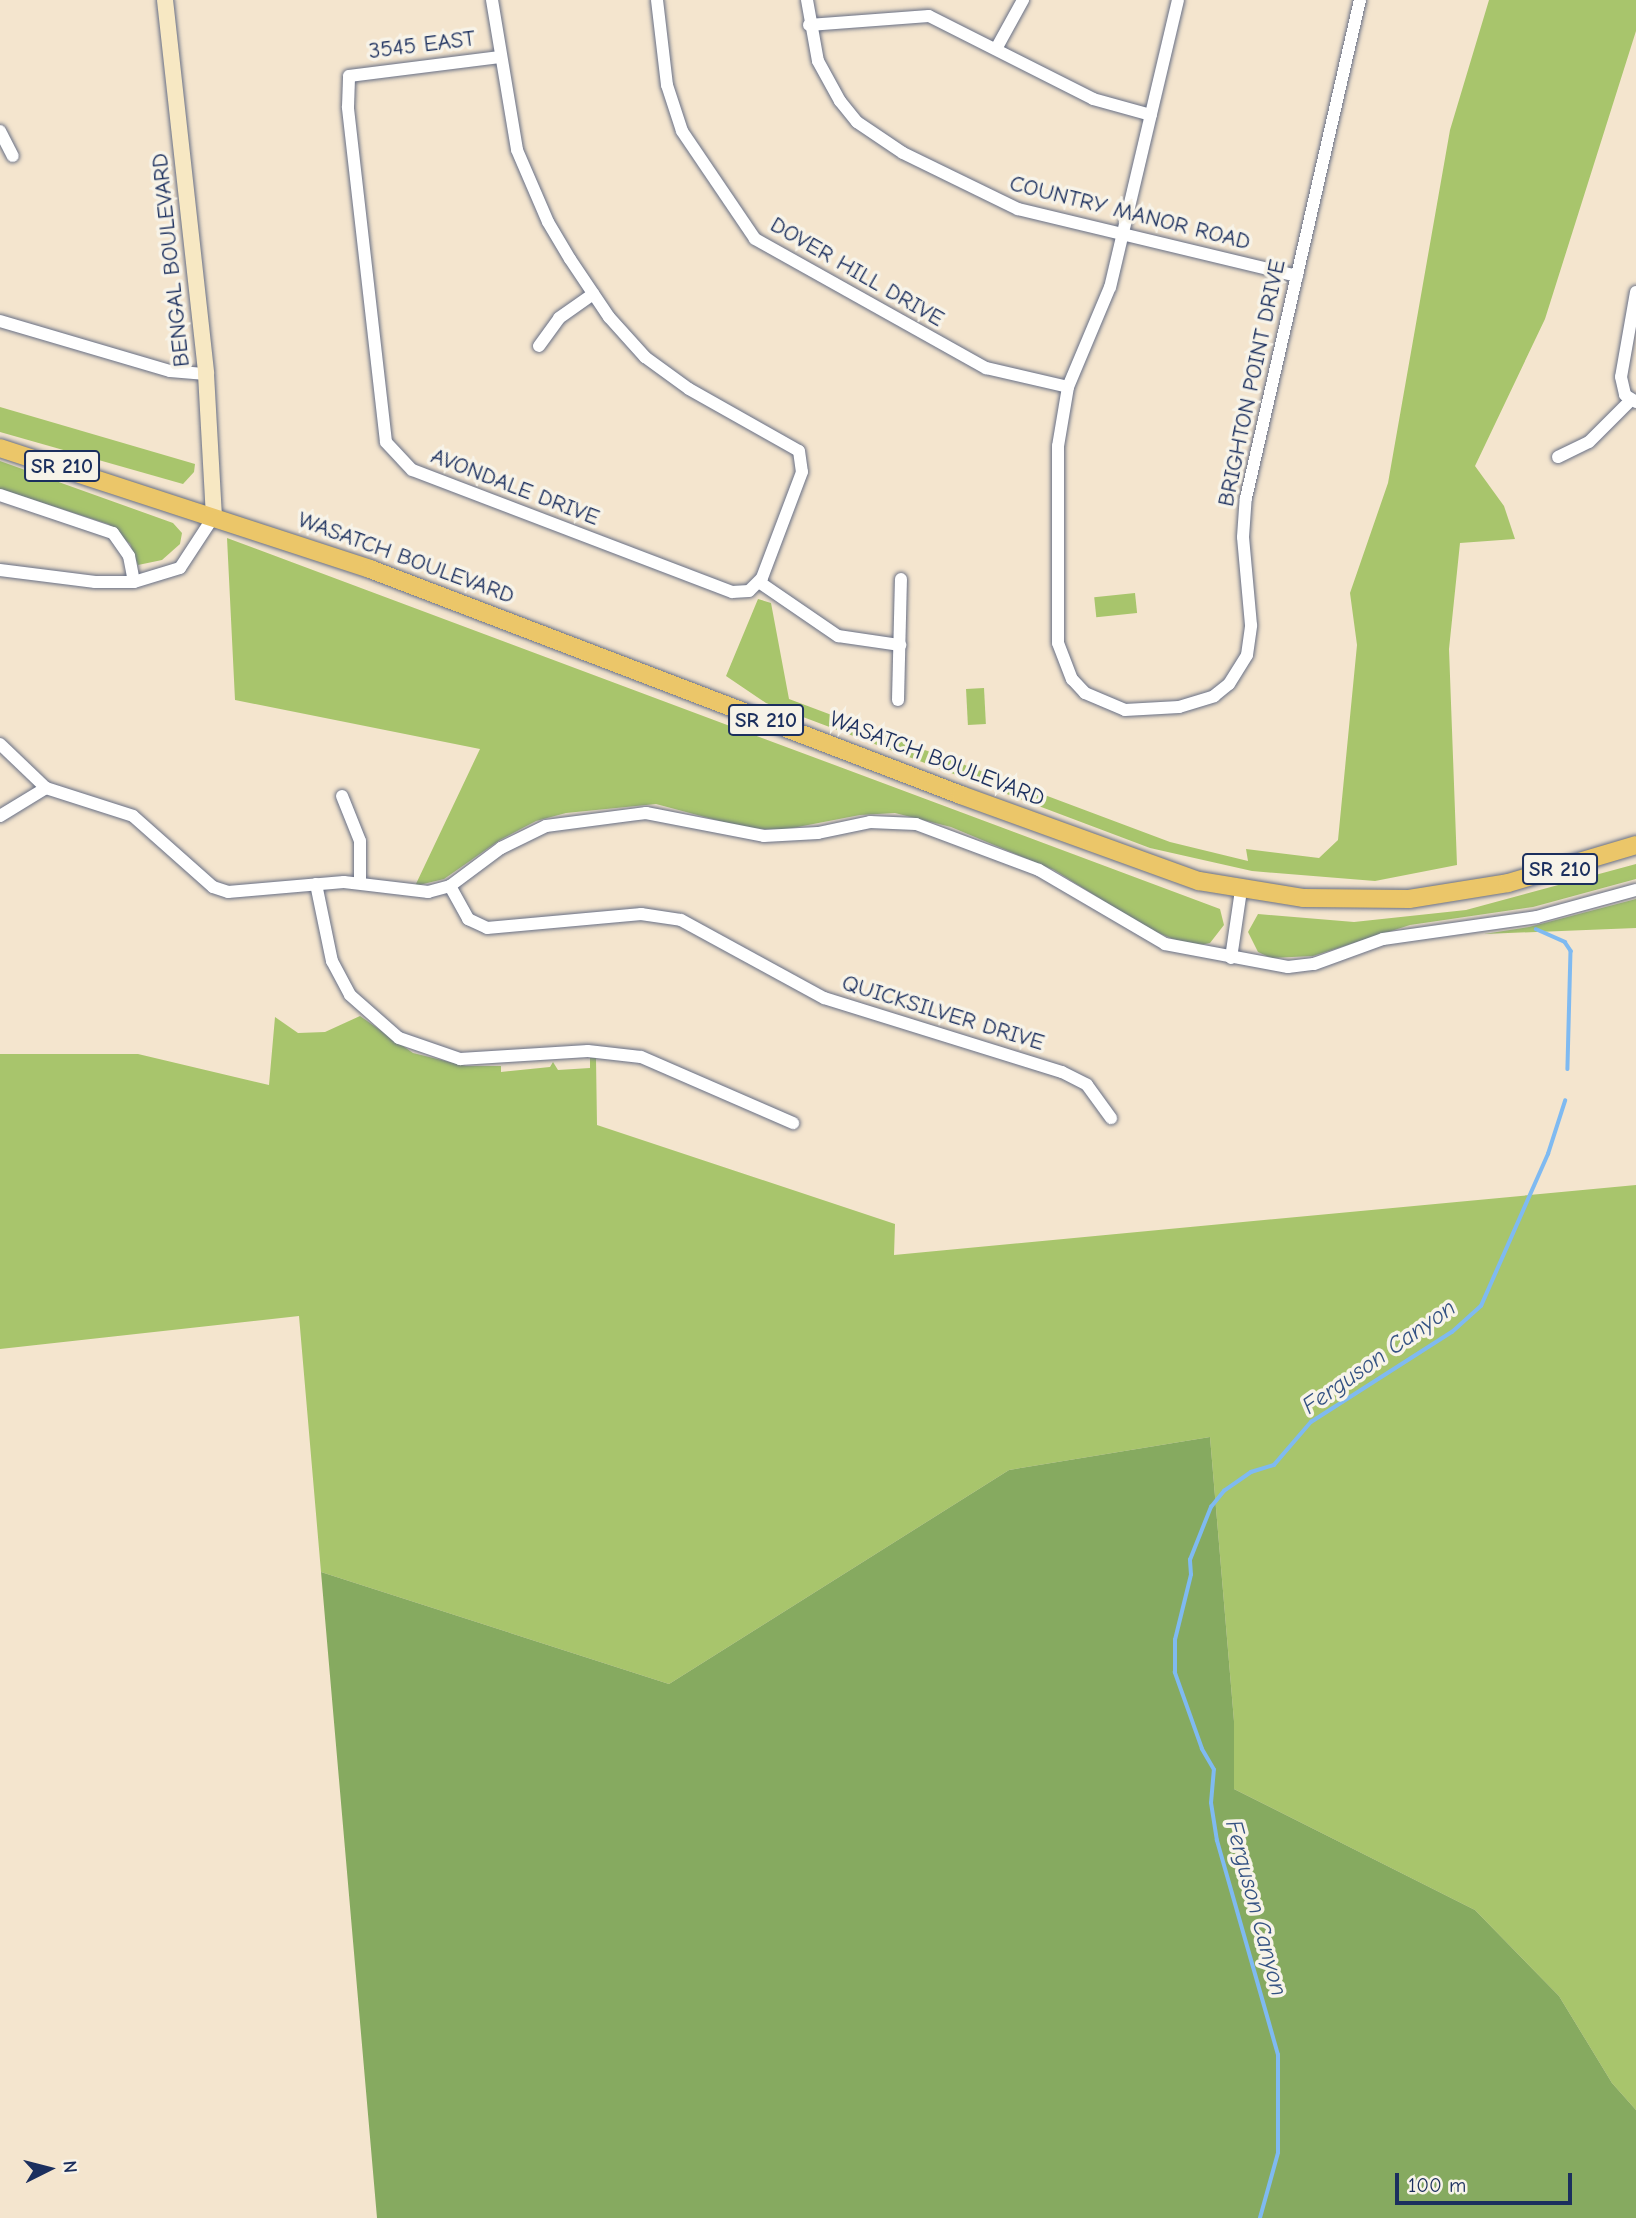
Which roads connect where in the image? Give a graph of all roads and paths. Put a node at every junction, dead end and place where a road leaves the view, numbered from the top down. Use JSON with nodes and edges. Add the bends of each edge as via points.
{"nodes":[{"id":1,"x":165,"y":0,"type":"edge"},
{"id":2,"x":492,"y":0,"type":"edge"},
{"id":3,"x":657,"y":0,"type":"edge"},
{"id":4,"x":807,"y":0,"type":"edge"},
{"id":5,"x":1023,"y":0,"type":"edge"},
{"id":6,"x":1178,"y":0,"type":"edge"},
{"id":7,"x":1360,"y":0,"type":"edge"},
{"id":8,"x":809,"y":25,"type":"junction"},
{"id":9,"x":996,"y":49,"type":"junction"},
{"id":10,"x":500,"y":57,"type":"junction"},
{"id":11,"x":349,"y":76,"type":"joint"},
{"id":12,"x":1151,"y":115,"type":"junction"},
{"id":13,"x":0,"y":131,"type":"edge"},
{"id":14,"x":13,"y":156,"type":"dead end"},
{"id":15,"x":1123,"y":236,"type":"junction"},
{"id":16,"x":1297,"y":276,"type":"junction"},
{"id":17,"x":1636,"y":292,"type":"edge"},
{"id":18,"x":593,"y":294,"type":"junction"},
{"id":19,"x":0,"y":321,"type":"edge"},
{"id":20,"x":539,"y":346,"type":"dead end"},
{"id":21,"x":206,"y":374,"type":"junction"},
{"id":22,"x":1068,"y":387,"type":"junction"},
{"id":23,"x":1633,"y":401,"type":"edge"},
{"id":24,"x":0,"y":448,"type":"edge"},
{"id":25,"x":1558,"y":457,"type":"dead end"},
{"id":26,"x":0,"y":495,"type":"edge"},
{"id":27,"x":214,"y":516,"type":"junction"},
{"id":28,"x":0,"y":570,"type":"edge"},
{"id":29,"x":901,"y":579,"type":"dead end"},
{"id":30,"x":134,"y":582,"type":"junction"},
{"id":31,"x":754,"y":587,"type":"junction"},
{"id":32,"x":900,"y":645,"type":"junction"},
{"id":33,"x":898,"y":700,"type":"dead end"},
{"id":34,"x":0,"y":744,"type":"edge"},
{"id":35,"x":46,"y":789,"type":"junction"},
{"id":36,"x":342,"y":796,"type":"dead end"},
{"id":37,"x":0,"y":816,"type":"edge"},
{"id":38,"x":1636,"y":845,"type":"edge"},
{"id":39,"x":360,"y":883,"type":"junction"},
{"id":40,"x":316,"y":884,"type":"junction"},
{"id":41,"x":450,"y":886,"type":"junction"},
{"id":42,"x":1636,"y":890,"type":"edge"},
{"id":43,"x":1241,"y":891,"type":"junction"},
{"id":44,"x":1231,"y":958,"type":"junction"},
{"id":45,"x":1111,"y":1118,"type":"dead end"},
{"id":46,"x":793,"y":1123,"type":"dead end"}],
"edges":[{"from":1,"to":21,"type":"main road","name":"BENGAL BOULEVARD"},
{"from":2,"to":10,"type":"street"},
{"from":3,"to":22,"type":"street","name":"DOVER HILL DRIVE","via":[[667,85],[682,131],[755,239],[986,368]]},
{"from":4,"to":8,"type":"street","name":"COUNTRY MANOR ROAD"},
{"from":5,"to":9,"type":"street"},
{"from":6,"to":12,"type":"street","name":"BRIGHTON POINT DRIVE"},
{"from":7,"to":16,"type":"street","name":"BRIGHTON POINT DRIVE"},
{"from":8,"to":9,"type":"street","via":[[929,16]]},
{"from":8,"to":15,"type":"street","name":"COUNTRY MANOR ROAD","via":[[825,78],[857,121],[878,138],[1017,209]]},
{"from":9,"to":12,"type":"street","via":[[1093,99]]},
{"from":10,"to":11,"type":"street","name":"3545 EAST"},
{"from":10,"to":18,"type":"street","via":[[508,114],[530,186]]},
{"from":11,"to":31,"type":"street","name":"AVONDALE DRIVE","via":[[348,107],[382,430],[392,453],[412,470],[732,592]]},
{"from":12,"to":15,"type":"street","name":"BRIGHTON POINT DRIVE"},
{"from":13,"to":14,"type":"street"},
{"from":15,"to":16,"type":"street","name":"COUNTRY MANOR ROAD"},
{"from":15,"to":22,"type":"street","name":"BRIGHTON POINT DRIVE","via":[[1099,320]]},
{"from":16,"to":22,"type":"street","name":"BRIGHTON POINT DRIVE","via":[[1243,518],[1251,640],[1241,669],[1214,696],[1180,707],[1111,707],[1084,693],[1063,662],[1058,643],[1056,523],[1058,446]]},
{"from":17,"to":23,"type":"street","via":[[1620,377]]},
{"from":18,"to":20,"type":"street","via":[[559,318]]},
{"from":18,"to":31,"type":"street","via":[[626,339],[666,374],[789,442],[802,458],[802,472]]},
{"from":19,"to":21,"type":"street","via":[[170,372]]},
{"from":21,"to":27,"type":"main road","name":"BENGAL BOULEVARD"},
{"from":23,"to":25,"type":"street","via":[[1588,442]]},
{"from":24,"to":27,"type":"main road","name":"WASATCH BOULEVARD","number":"SR 210"},
{"from":26,"to":30,"type":"street","via":[[113,533],[129,556]]},
{"from":27,"to":30,"type":"street","via":[[180,568]]},
{"from":27,"to":43,"type":"main road","name":"WASATCH BOULEVARD","number":"SR 210","via":[[370,569],[1154,867]]},
{"from":28,"to":30,"type":"street"},
{"from":29,"to":32,"type":"street"},
{"from":31,"to":32,"type":"street","via":[[838,636]]},
{"from":32,"to":33,"type":"street"},
{"from":34,"to":35,"type":"street"},
{"from":35,"to":37,"type":"street"},
{"from":35,"to":40,"type":"street","via":[[133,816],[213,887],[245,892]]},
{"from":36,"to":39,"type":"street","via":[[360,841]]},
{"from":38,"to":43,"type":"main road","name":"WASATCH BOULEVARD","number":"SR 210","via":[[1508,883],[1428,897],[1341,900]]},
{"from":39,"to":40,"type":"street"},
{"from":39,"to":41,"type":"street","via":[[407,893]]},
{"from":40,"to":46,"type":"street","via":[[331,961],[350,995],[400,1038],[460,1059],[588,1051],[641,1057]]},
{"from":41,"to":44,"type":"street","via":[[523,836],[571,820],[661,813],[741,834],[790,836],[893,821],[937,830],[1039,870],[1165,944]]},
{"from":41,"to":45,"type":"street","name":"QUICKSILVER DRIVE","via":[[468,919],[488,928],[640,914],[681,920],[844,1006],[1062,1072],[1087,1085]]},
{"from":42,"to":44,"type":"street","via":[[1526,919],[1383,939],[1314,964],[1288,967]]},
{"from":43,"to":44,"type":"street"}]}
